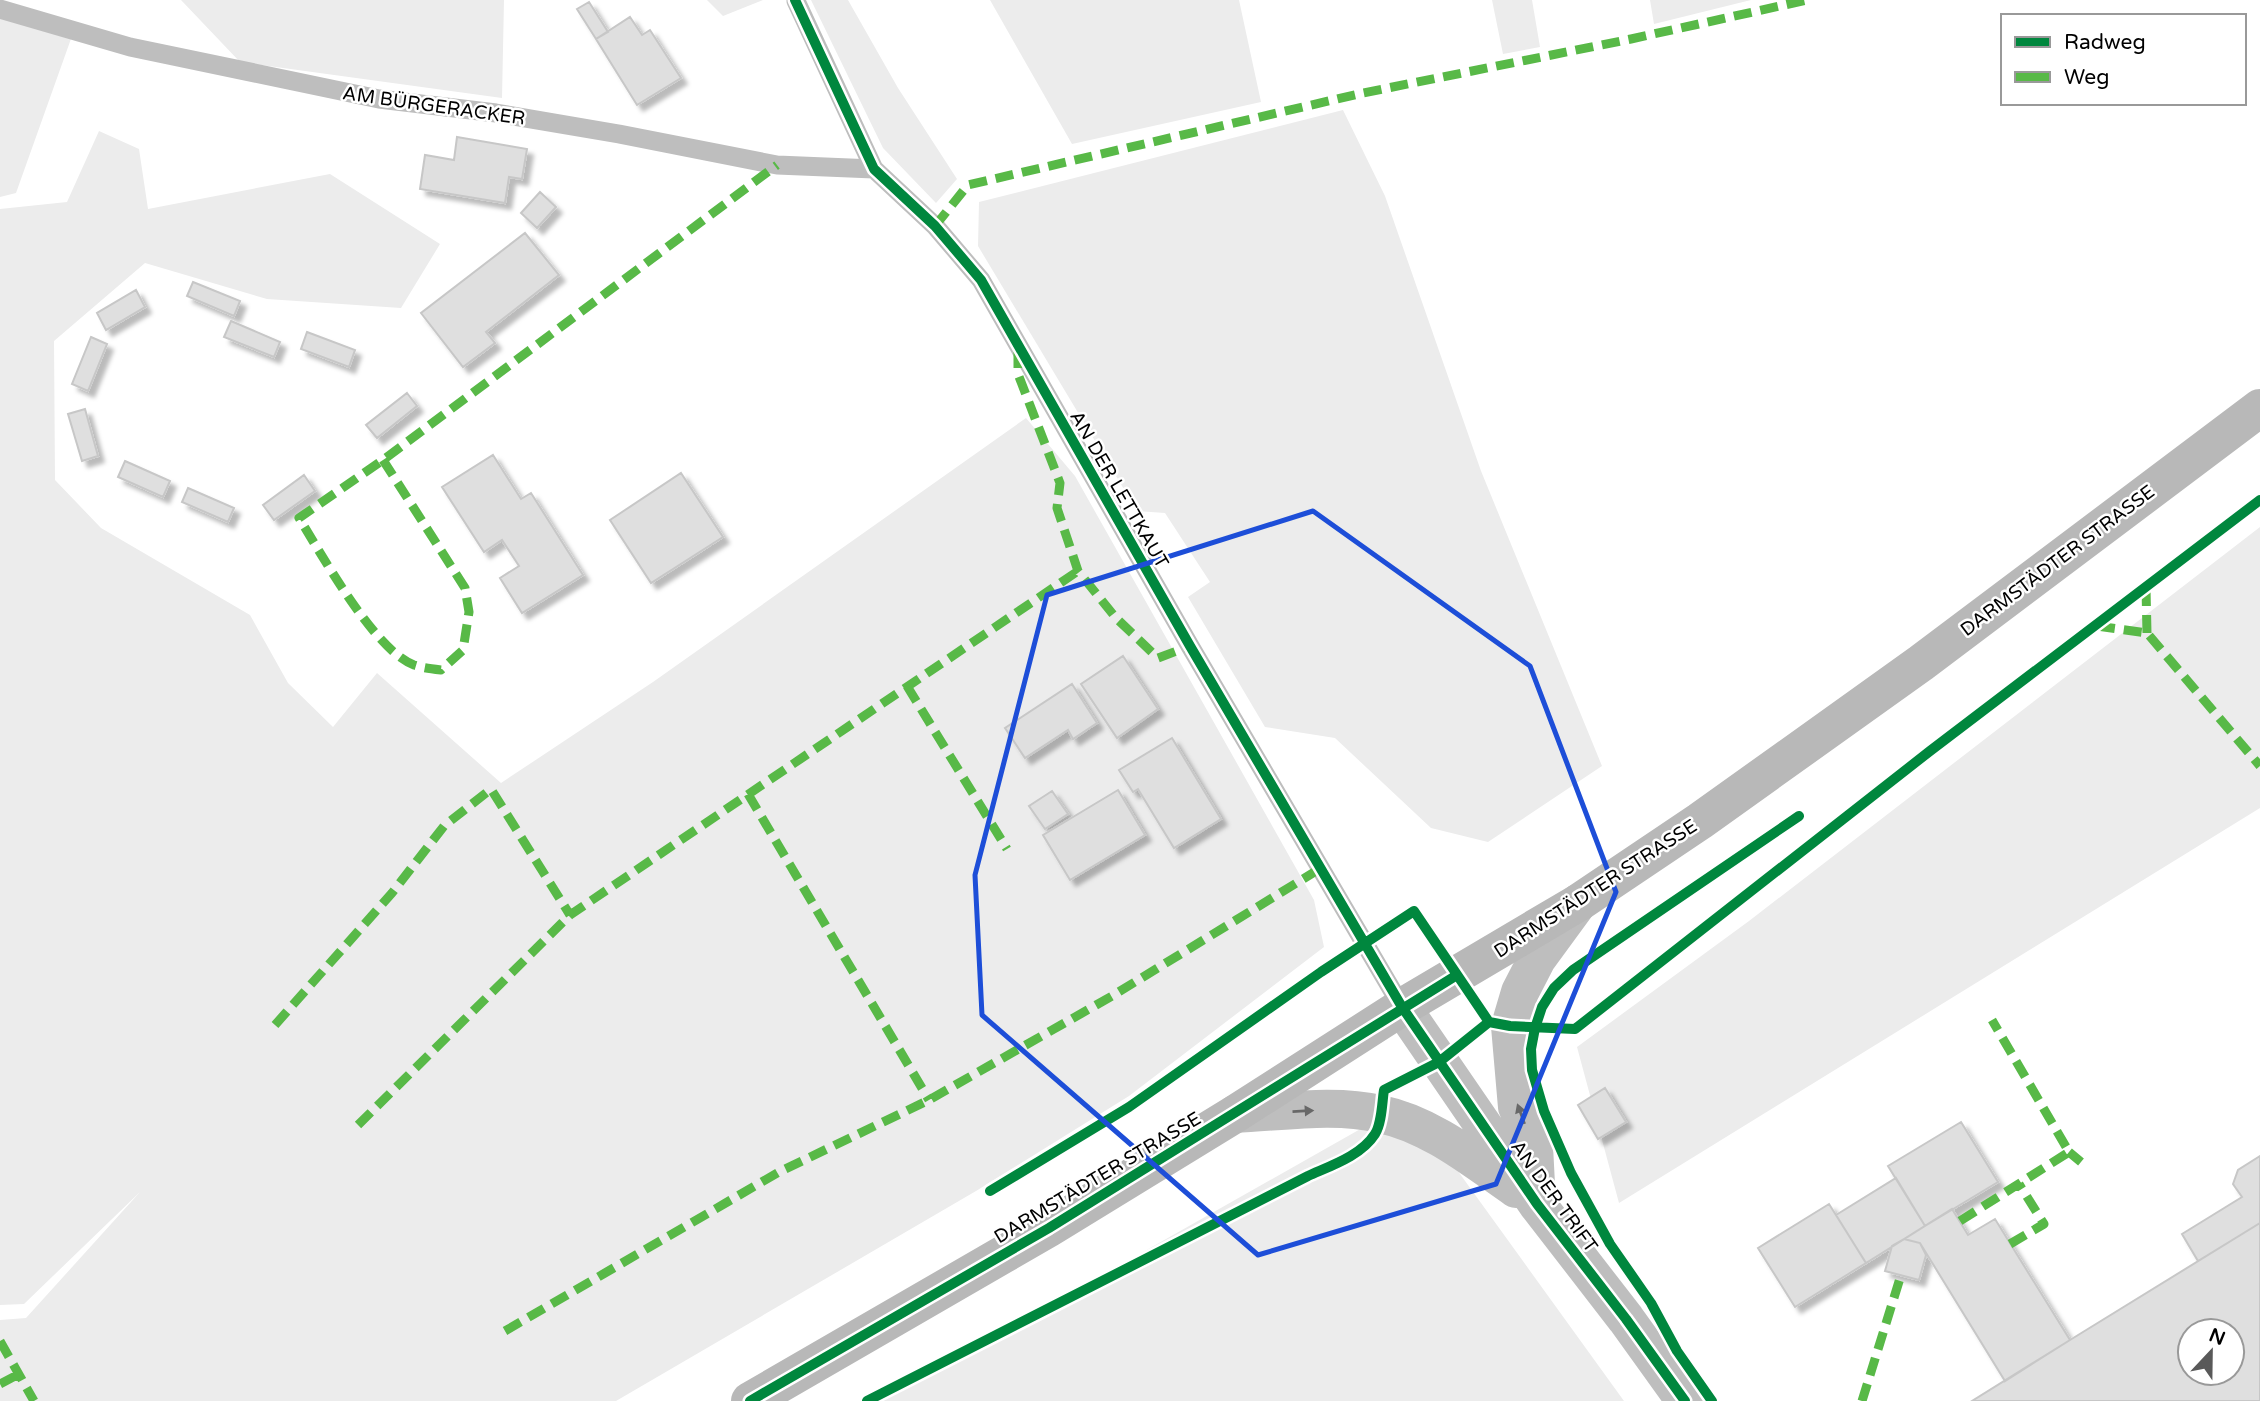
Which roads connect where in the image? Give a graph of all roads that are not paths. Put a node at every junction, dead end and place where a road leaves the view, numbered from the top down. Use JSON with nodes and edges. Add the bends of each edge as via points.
{"nodes":[{"id":1,"x":796,"y":1,"type":"edge"},
{"id":2,"x":0,"y":9,"type":"edge"},
{"id":3,"x":874,"y":169,"type":"junction"},
{"id":4,"x":2260,"y":408,"type":"edge"},
{"id":5,"x":1578,"y":903,"type":"junction"},
{"id":6,"x":1402,"y":1007,"type":"junction"},
{"id":7,"x":1235,"y":1114,"type":"junction"},
{"id":8,"x":1537,"y":1204,"type":"junction"},
{"id":9,"x":750,"y":1401,"type":"edge"},
{"id":10,"x":1685,"y":1401,"type":"edge"}],
"edges":[{"from":1,"to":3,"type":"lane","name":"AN DER LETTKAUT"},
{"from":2,"to":3,"type":"lane","name":"AM BÜRGERACKER","via":[[130,47],[379,99],[496,113],[777,165]]},
{"from":3,"to":6,"type":"lane","name":"AN DER LETTKAUT","via":[[935,226],[981,280]]},
{"from":4,"to":5,"type":"main road","name":"DARMSTÄDTER STRASSE","via":[[1921,663]]},
{"from":5,"to":6,"type":"main road","name":"DARMSTÄDTER STRASSE"},
{"from":8,"to":5,"type":"street","one_way":true,"via":[[1534,1146],[1517,1107],[1510,1026],[1537,959]]},
{"from":6,"to":7,"type":"main road","name":"DARMSTÄDTER STRASSE"},
{"from":6,"to":8,"type":"street","name":"AN DER TRIFT"},
{"from":7,"to":8,"type":"street","one_way":true,"via":[[1332,1109],[1380,1113],[1417,1126],[1468,1155]]},
{"from":7,"to":9,"type":"main road","name":"DARMSTÄDTER STRASSE"},
{"from":8,"to":10,"type":"street","name":"AN DER TRIFT"}]}
